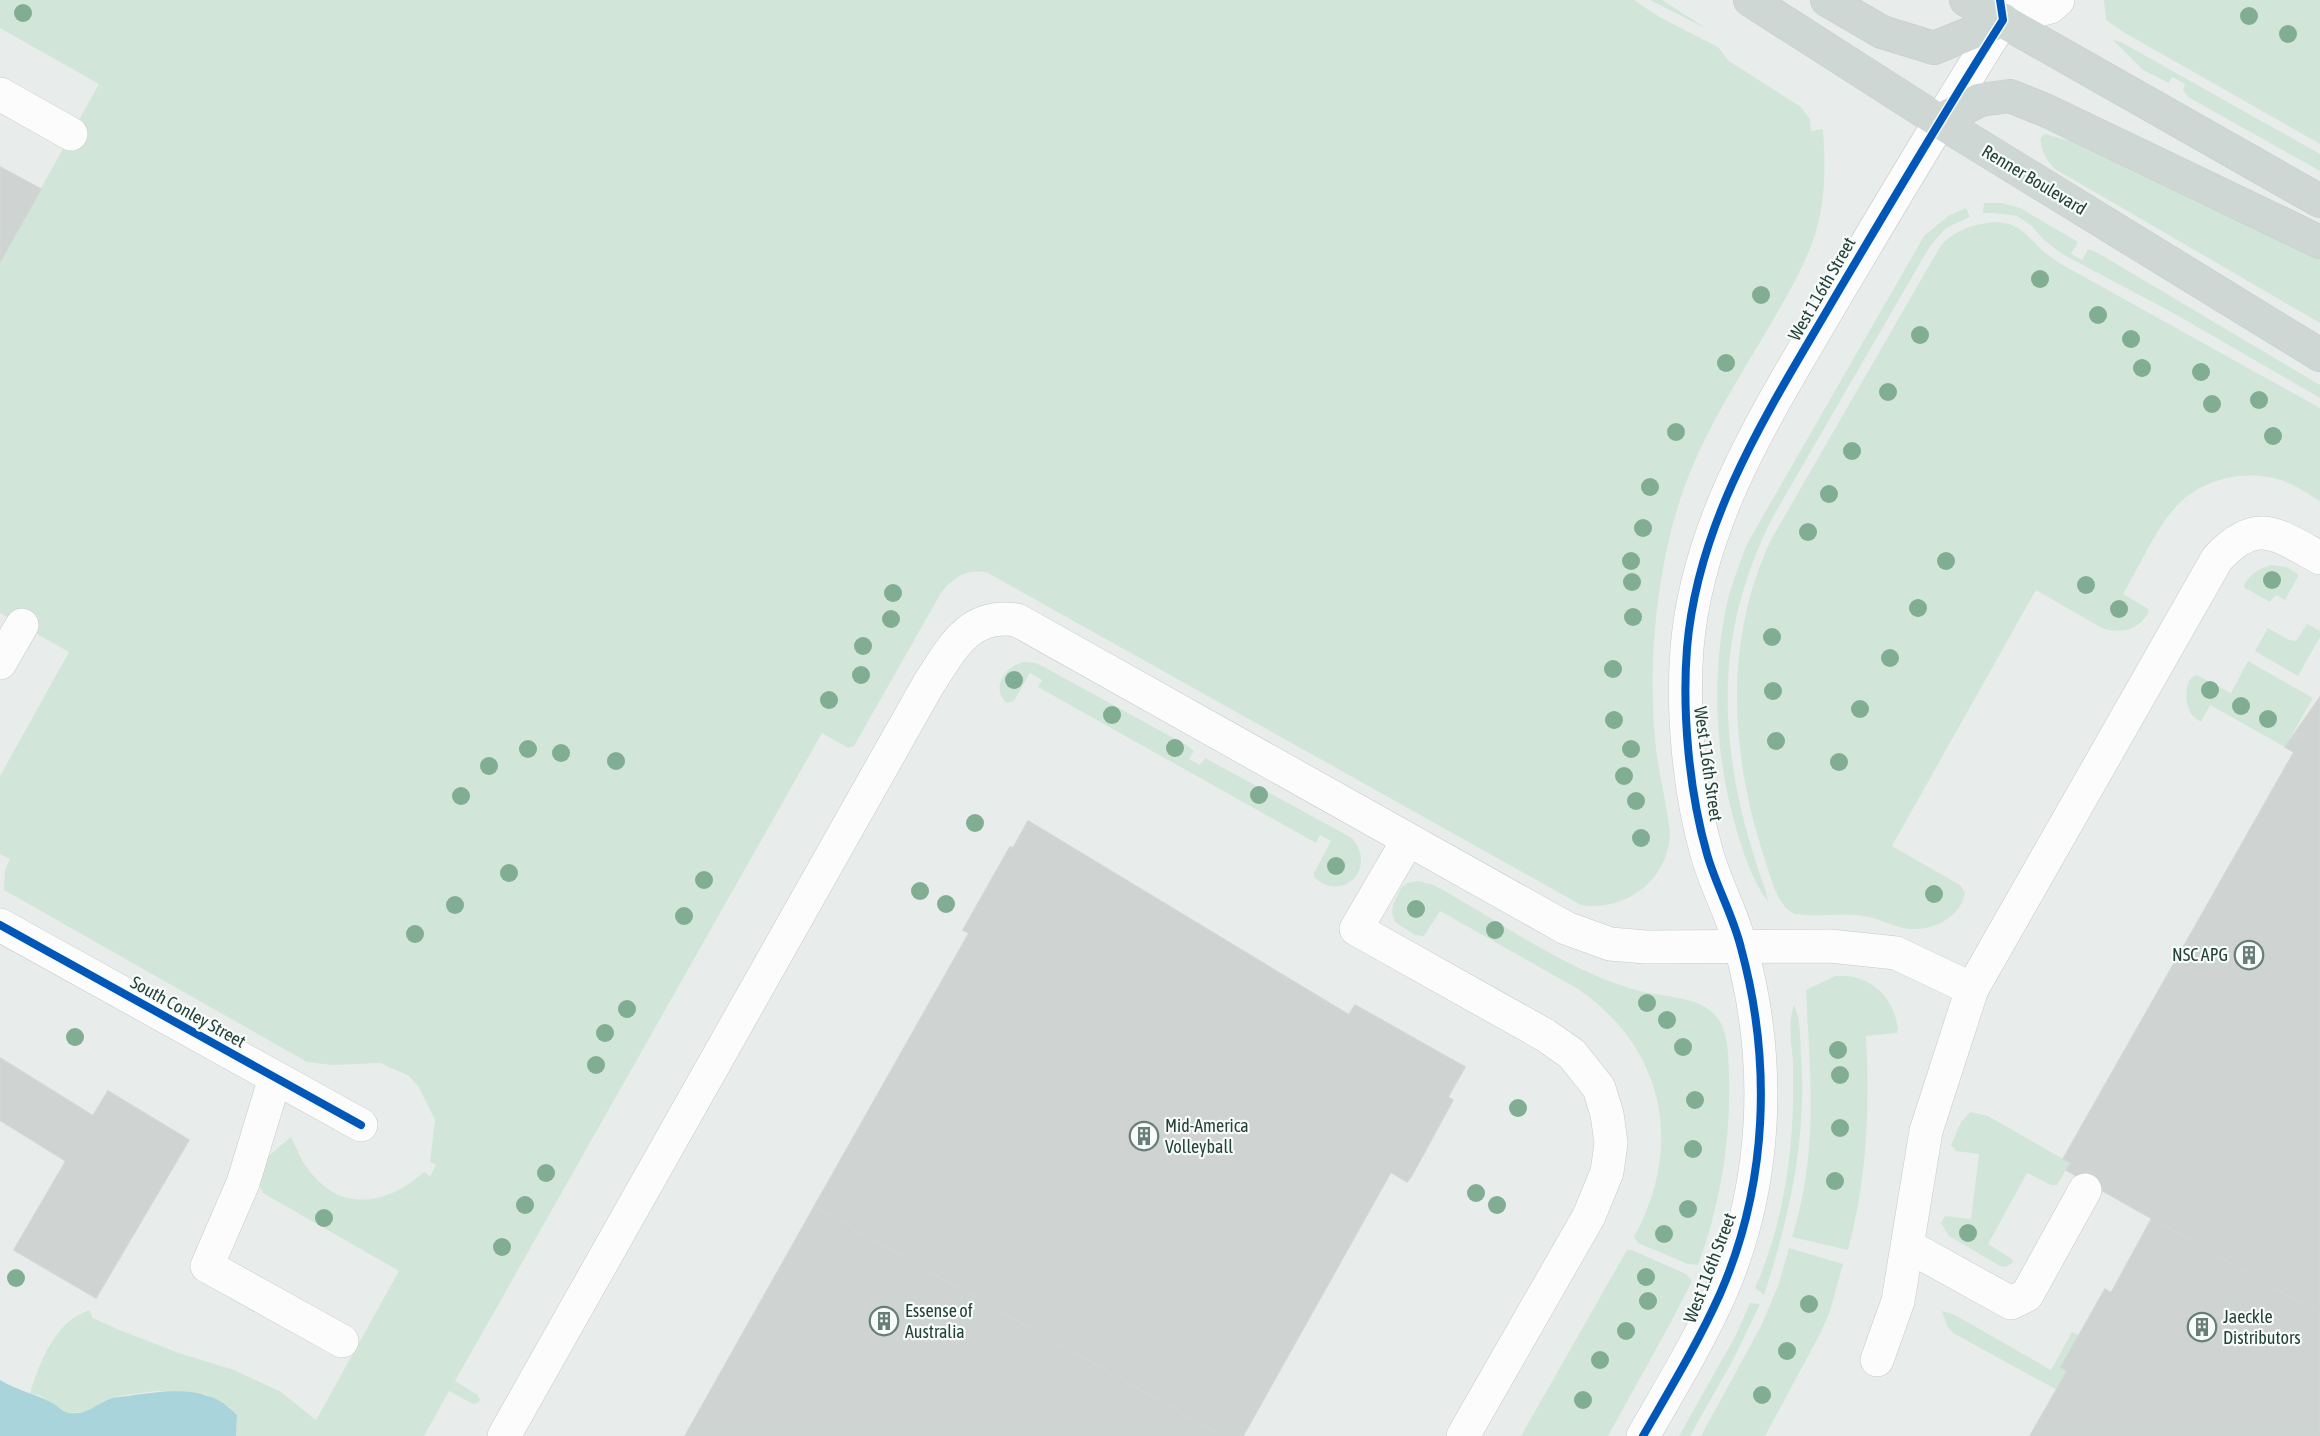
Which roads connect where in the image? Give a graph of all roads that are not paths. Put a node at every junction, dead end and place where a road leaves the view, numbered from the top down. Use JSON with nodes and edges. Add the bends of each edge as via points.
{"nodes":[{"id":1,"x":1750,"y":0,"type":"edge"},
{"id":2,"x":1827,"y":0,"type":"edge"},
{"id":3,"x":1966,"y":0,"type":"edge"},
{"id":4,"x":2058,"y":0,"type":"edge"},
{"id":5,"x":2002,"y":10,"type":"edge"},
{"id":6,"x":0,"y":94,"type":"edge"},
{"id":7,"x":1939,"y":121,"type":"junction"},
{"id":8,"x":71,"y":134,"type":"dead end"},
{"id":9,"x":2320,"y":201,"type":"edge"},
{"id":10,"x":2320,"y":242,"type":"edge"},
{"id":11,"x":2320,"y":355,"type":"edge"},
{"id":12,"x":2320,"y":558,"type":"edge"},
{"id":13,"x":22,"y":625,"type":"dead end"},
{"id":14,"x":0,"y":663,"type":"edge"},
{"id":15,"x":1408,"y":840,"type":"junction"},
{"id":16,"x":0,"y":926,"type":"edge"},
{"id":17,"x":1741,"y":946,"type":"junction"},
{"id":18,"x":1972,"y":989,"type":"junction"},
{"id":19,"x":275,"y":1078,"type":"junction"},
{"id":20,"x":361,"y":1125,"type":"dead end"},
{"id":21,"x":2085,"y":1190,"type":"dead end"},
{"id":22,"x":1908,"y":1246,"type":"junction"},
{"id":23,"x":342,"y":1341,"type":"dead end"},
{"id":24,"x":1877,"y":1360,"type":"dead end"},
{"id":25,"x":504,"y":1436,"type":"edge"},
{"id":26,"x":1462,"y":1436,"type":"edge"},
{"id":27,"x":1643,"y":1436,"type":"edge"}],
"edges":[{"from":1,"to":7,"type":"main road","name":"Renner Boulevard"},
{"from":2,"to":5,"type":"main road","via":[[1882,32],[1934,48]]},
{"from":3,"to":5,"type":"main road"},
{"from":4,"to":5,"type":"street","via":[[2050,7]]},
{"from":5,"to":7,"type":"street","name":"West 116th Street"},
{"from":5,"to":9,"type":"main road"},
{"from":6,"to":8,"type":"street"},
{"from":7,"to":10,"type":"main road","via":[[1980,100],[2010,96]]},
{"from":7,"to":11,"type":"main road","name":"Renner Boulevard"},
{"from":7,"to":17,"type":"street","name":"West 116th Street","via":[[1755,434],[1726,496],[1701,569],[1687,644],[1684,701],[1707,853]]},
{"from":12,"to":18,"type":"street","via":[[2282,537],[2264,532],[2232,542],[2217,559]]},
{"from":13,"to":14,"type":"street"},
{"from":15,"to":17,"type":"street","via":[[1566,928],[1610,944]]},
{"from":15,"to":25,"type":"street","via":[[1017,620],[979,623],[955,644],[928,685]]},
{"from":15,"to":26,"type":"street","via":[[1356,928],[1572,1054],[1599,1088],[1611,1143],[1607,1172],[1588,1216]]},
{"from":16,"to":19,"type":"street","name":"South Conley Street"},
{"from":17,"to":18,"type":"street","via":[[1830,946],[1896,953]]},
{"from":17,"to":27,"type":"street","name":"West 116th Street","via":[[1758,1029],[1762,1081],[1754,1182],[1721,1290]]},
{"from":18,"to":22,"type":"street","via":[[1926,1131]]},
{"from":19,"to":20,"type":"street","name":"South Conley Street"},
{"from":19,"to":23,"type":"street","via":[[243,1183],[207,1266]]},
{"from":21,"to":22,"type":"street","via":[[2027,1295],[2012,1303]]},
{"from":22,"to":24,"type":"street","via":[[1898,1301]]}]}
